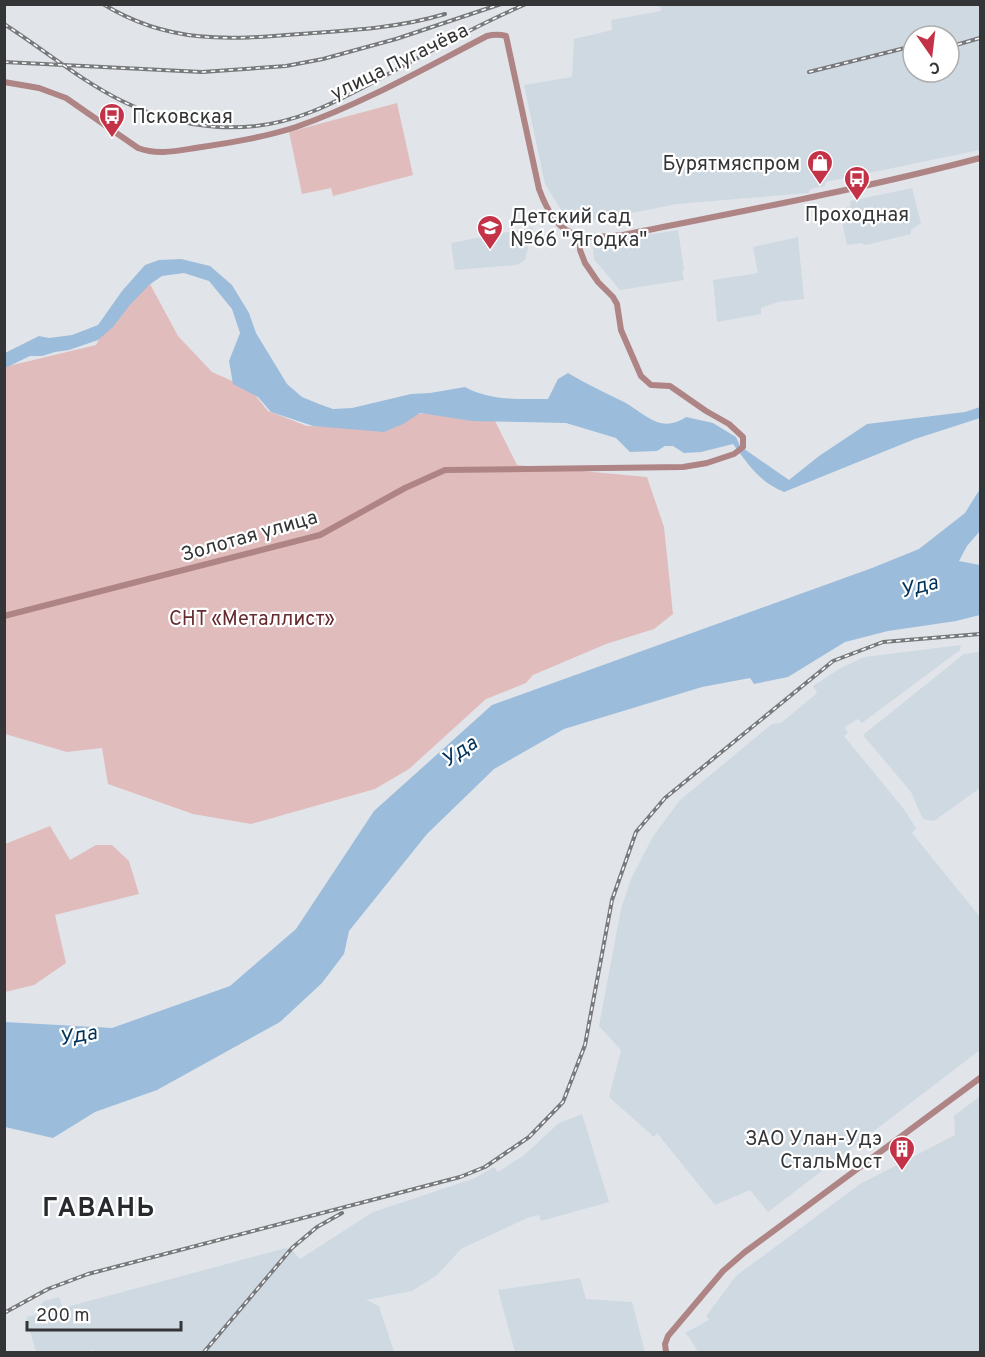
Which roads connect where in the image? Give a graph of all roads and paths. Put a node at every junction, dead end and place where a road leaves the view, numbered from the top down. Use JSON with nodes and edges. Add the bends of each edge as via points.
{"nodes":[{"id":1,"x":4,"y":82,"type":"edge"},
{"id":2,"x":981,"y":158,"type":"edge"},
{"id":3,"x":580,"y":236,"type":"junction"},
{"id":4,"x":4,"y":616,"type":"edge"},
{"id":5,"x":981,"y":1078,"type":"edge"},
{"id":6,"x":666,"y":1353,"type":"edge"}],
"edges":[{"from":1,"to":3,"type":"street","name":"улица Пугачёва","via":[[66,98],[138,148],[166,152],[255,138],[297,126],[352,104],[488,36],[506,36],[539,189],[560,225]]},
{"from":2,"to":3,"type":"street","via":[[623,235]]},
{"from":3,"to":4,"type":"street","name":"Золотая улица","via":[[585,263],[617,304],[621,330],[641,376],[651,385],[670,386],[729,424],[743,437],[743,447],[734,454],[682,467],[450,469],[405,488],[320,535]]},
{"from":5,"to":6,"type":"street","via":[[731,1263],[668,1336],[664,1344]]}]}
